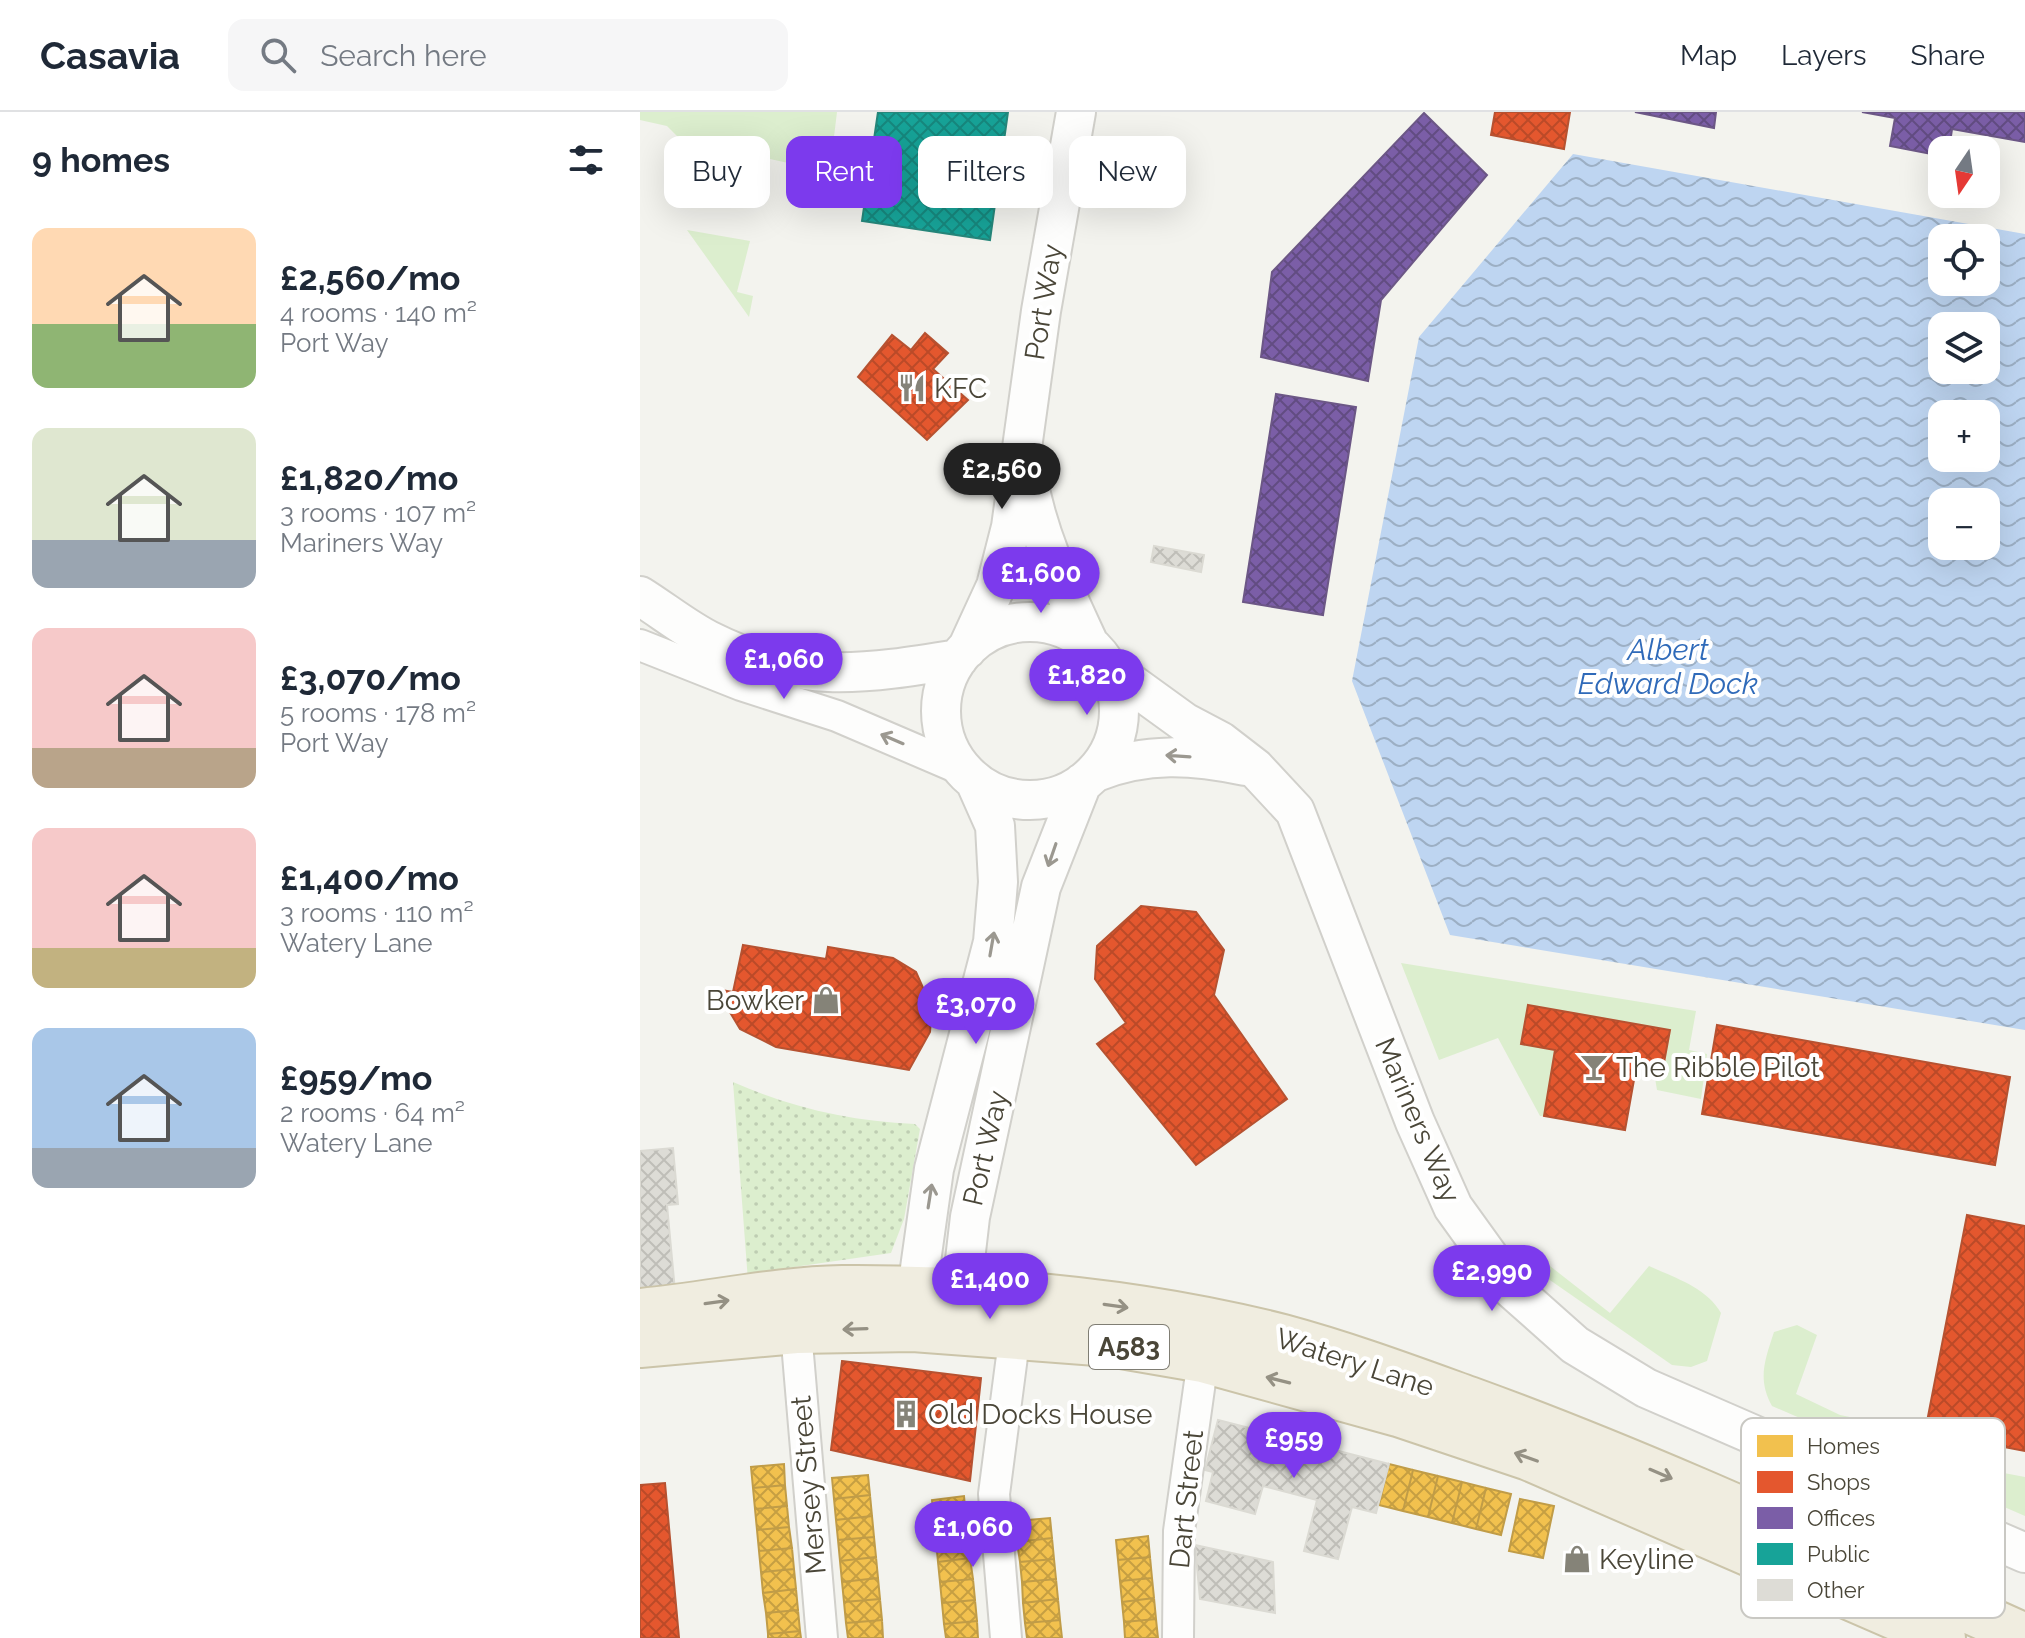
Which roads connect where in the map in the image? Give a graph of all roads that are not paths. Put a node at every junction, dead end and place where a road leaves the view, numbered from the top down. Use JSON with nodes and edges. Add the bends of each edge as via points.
{"nodes":[{"id":1,"x":1076,"y":112,"type":"edge"},
{"id":2,"x":1021,"y":444,"type":"junction"},
{"id":3,"x":640,"y":596,"type":"edge"},
{"id":4,"x":640,"y":645,"type":"edge"},
{"id":5,"x":962,"y":654,"type":"junction"},
{"id":6,"x":1099,"y":655,"type":"junction"},
{"id":7,"x":1255,"y":768,"type":"junction"},
{"id":8,"x":969,"y":775,"type":"junction"},
{"id":9,"x":1089,"y":777,"type":"junction"},
{"id":10,"x":914,"y":1309,"type":"junction"},
{"id":11,"x":640,"y":1311,"type":"edge"},
{"id":12,"x":959,"y":1311,"type":"junction"},
{"id":13,"x":1017,"y":1316,"type":"junction"},
{"id":14,"x":796,"y":1331,"type":"junction"},
{"id":15,"x":640,"y":1345,"type":"edge"},
{"id":16,"x":1203,"y":1360,"type":"junction"},
{"id":17,"x":1741,"y":1429,"type":"edge"},
{"id":18,"x":1741,"y":1510,"type":"edge"},
{"id":19,"x":2005,"y":1544,"type":"edge"},
{"id":20,"x":1741,"y":1550,"type":"edge"},
{"id":21,"x":2025,"y":1553,"type":"edge"},
{"id":22,"x":1897,"y":1618,"type":"edge"},
{"id":23,"x":1984,"y":1618,"type":"edge"},
{"id":24,"x":2025,"y":1636,"type":"edge"},
{"id":25,"x":822,"y":1638,"type":"edge"},
{"id":26,"x":1006,"y":1638,"type":"edge"},
{"id":27,"x":1178,"y":1638,"type":"edge"},
{"id":28,"x":1943,"y":1638,"type":"edge"}],
"edges":[{"from":1,"to":2,"type":"street","name":"Port Way"},
{"from":2,"to":5,"type":"street","name":"Port Way","via":[[1011,527],[996,586]]},
{"from":2,"to":6,"type":"street","name":"Port Way","via":[[1033,511],[1050,560]]},
{"from":3,"to":5,"type":"street","via":[[710,642],[778,669],[877,672]]},
{"from":8,"to":4,"type":"street","one_way":true,"via":[[837,716]]},
{"from":5,"to":6,"type":"street","via":[[1004,626],[1033,622],[1063,628]]},
{"from":5,"to":8,"type":"street","via":[[945,685],[941,710],[944,735]]},
{"from":6,"to":7,"type":"street","name":"Mariners Way"},
{"from":6,"to":9,"type":"street","via":[[1118,695],[1118,726],[1110,750]]},
{"from":7,"to":9,"type":"street","one_way":true,"via":[[1173,754],[1127,760]]},
{"from":7,"to":17,"type":"street","name":"Mariners Way","via":[[1295,811],[1453,1207],[1512,1289],[1575,1345],[1646,1388]]},
{"from":8,"to":9,"type":"street","via":[[1001,795],[1026,800],[1052,797]]},
{"from":10,"to":8,"type":"street","name":"Port Way","one_way":true,"via":[[934,1169],[993,942],[995,826]]},
{"from":9,"to":12,"type":"street","name":"Port Way","one_way":true,"via":[[1041,887],[970,1217]]},
{"from":11,"to":10,"type":"highway","name":"Watery Lane","number":"A583","one_way":true,"via":[[838,1288]]},
{"from":10,"to":12,"type":"highway","name":"Watery Lane","number":"A583"},
{"from":10,"to":14,"type":"highway","name":"Watery Lane","number":"A583","one_way":true},
{"from":12,"to":13,"type":"highway","name":"Watery Lane","number":"A583"},
{"from":13,"to":16,"type":"highway","name":"Watery Lane","number":"A583","via":[[1110,1344]]},
{"from":13,"to":18,"type":"highway","name":"Watery Lane","number":"A583","one_way":true,"via":[[1196,1318],[1283,1338],[1369,1363],[1590,1443]]},
{"from":13,"to":26,"type":"street","via":[[994,1494]]},
{"from":14,"to":15,"type":"highway","name":"Watery Lane","number":"A583"},
{"from":14,"to":25,"type":"street","name":"Mersey Street"},
{"from":20,"to":16,"type":"highway","name":"Watery Lane","number":"A583","one_way":true,"via":[[1529,1458],[1398,1414]]},
{"from":16,"to":27,"type":"street","name":"Dart Street","via":[[1179,1531]]},
{"from":19,"to":21,"type":"street","name":"Mariners Way"},
{"from":28,"to":22,"type":"highway","name":"Watery Lane","number":"A583","one_way":true},
{"from":23,"to":24,"type":"highway","name":"Watery Lane","number":"A583","one_way":true}]}
